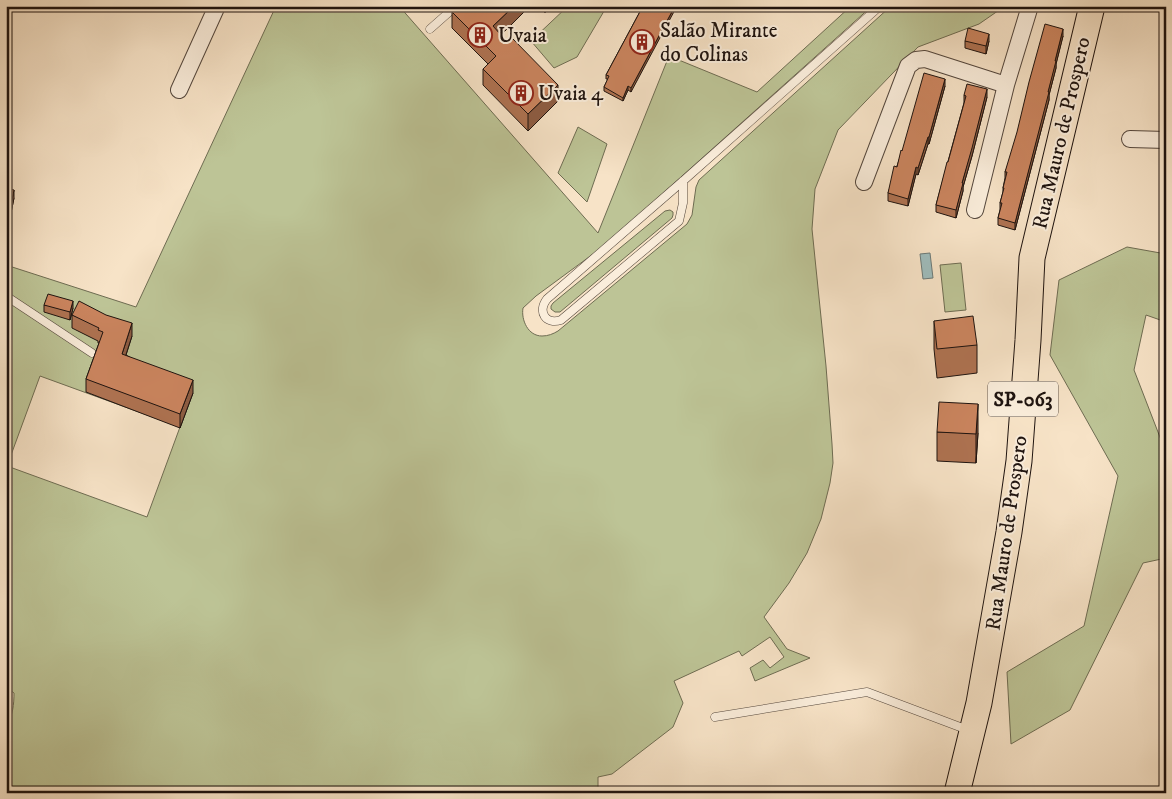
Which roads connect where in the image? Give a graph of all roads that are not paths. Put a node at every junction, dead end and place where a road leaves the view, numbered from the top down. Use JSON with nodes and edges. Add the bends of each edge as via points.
{"nodes":[{"id":1,"x":217,"y":6,"type":"edge"},
{"id":2,"x":456,"y":6,"type":"edge"},
{"id":3,"x":880,"y":6,"type":"edge"},
{"id":4,"x":1030,"y":6,"type":"edge"},
{"id":5,"x":1091,"y":6,"type":"edge"},
{"id":6,"x":430,"y":29,"type":"dead end"},
{"id":7,"x":1006,"y":85,"type":"junction"},
{"id":8,"x":179,"y":90,"type":"dead end"},
{"id":9,"x":1130,"y":139,"type":"dead end"},
{"id":10,"x":1166,"y":140,"type":"edge"},
{"id":11,"x":683,"y":182,"type":"junction"},
{"id":12,"x":864,"y":182,"type":"dead end"},
{"id":13,"x":975,"y":210,"type":"dead end"},
{"id":14,"x":6,"y":296,"type":"edge"},
{"id":15,"x":92,"y":353,"type":"dead end"},
{"id":16,"x":715,"y":717,"type":"dead end"},
{"id":17,"x":972,"y":731,"type":"junction"},
{"id":18,"x":956,"y":793,"type":"edge"}],
"edges":[{"from":1,"to":8,"type":"street"},
{"from":2,"to":6,"type":"lane"},
{"from":3,"to":11,"type":"lane"},
{"from":4,"to":7,"type":"street"},
{"from":5,"to":17,"type":"main road","name":"Rua Mauro de Prospero","number":"SP-063","via":[[1032,258],[1018,461],[1009,532]]},
{"from":7,"to":12,"type":"street","via":[[925,59],[916,60],[908,66]]},
{"from":7,"to":13,"type":"street"},
{"from":9,"to":10,"type":"street"},
{"from":11,"to":11,"type":"lane","via":[[547,299],[542,310],[546,318],[553,322],[561,320],[678,220],[683,203]]},
{"from":14,"to":15,"type":"lane"},
{"from":16,"to":17,"type":"lane","via":[[867,692]]},
{"from":17,"to":18,"type":"main road","name":"Rua Mauro de Prospero","number":"SP-063"}]}
